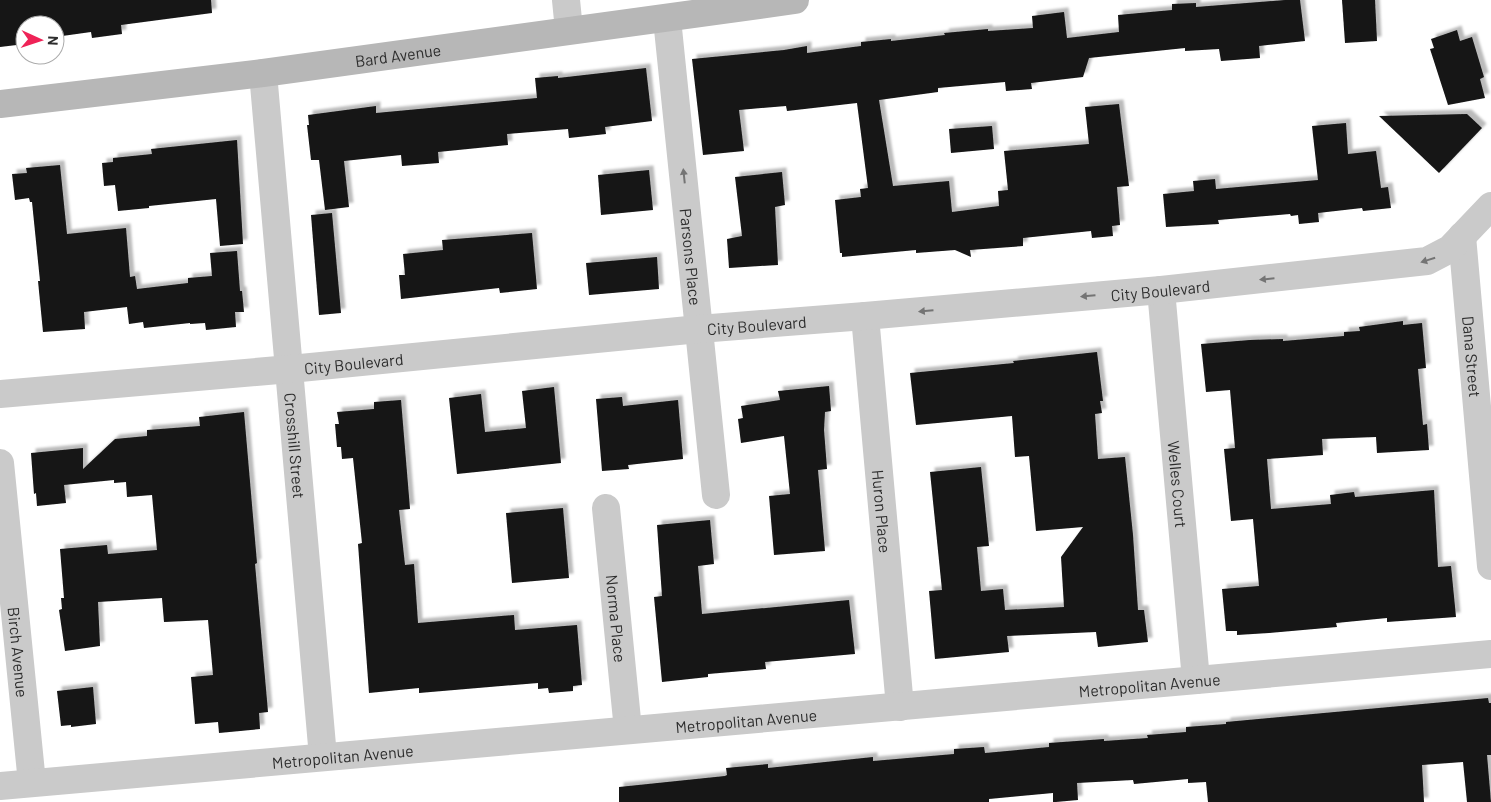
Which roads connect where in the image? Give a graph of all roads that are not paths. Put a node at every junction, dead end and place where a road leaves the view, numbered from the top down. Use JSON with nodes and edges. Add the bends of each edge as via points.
{"nodes":[{"id":1,"x":566,"y":0,"type":"edge"},
{"id":2,"x":795,"y":0,"type":"edge"},
{"id":3,"x":667,"y":19,"type":"junction"},
{"id":4,"x":569,"y":30,"type":"junction"},
{"id":5,"x":263,"y":73,"type":"junction"},
{"id":6,"x":0,"y":104,"type":"edge"},
{"id":7,"x":1491,"y":206,"type":"edge"},
{"id":8,"x":1462,"y":236,"type":"junction"},
{"id":9,"x":1161,"y":290,"type":"junction"},
{"id":10,"x":865,"y":316,"type":"junction"},
{"id":11,"x":699,"y":329,"type":"junction"},
{"id":12,"x":290,"y":369,"type":"junction"},
{"id":13,"x":0,"y":394,"type":"edge"},
{"id":14,"x":0,"y":462,"type":"edge"},
{"id":15,"x":716,"y":495,"type":"dead end"},
{"id":16,"x":606,"y":508,"type":"dead end"},
{"id":17,"x":1491,"y":566,"type":"edge"},
{"id":18,"x":1491,"y":654,"type":"edge"},
{"id":19,"x":1196,"y":680,"type":"junction"},
{"id":20,"x":900,"y":707,"type":"junction"},
{"id":21,"x":628,"y":730,"type":"junction"},
{"id":22,"x":323,"y":757,"type":"junction"},
{"id":23,"x":32,"y":783,"type":"junction"},
{"id":24,"x":0,"y":786,"type":"edge"}],
"edges":[{"from":1,"to":4,"type":"street"},
{"from":2,"to":3,"type":"street","name":"Bard Avenue"},
{"from":3,"to":4,"type":"street","name":"Bard Avenue"},
{"from":11,"to":3,"type":"street","name":"Parsons Place","one_way":true},
{"from":4,"to":5,"type":"street","name":"Bard Avenue"},
{"from":5,"to":6,"type":"street","name":"Bard Avenue"},
{"from":5,"to":12,"type":"street","name":"Crosshill Street"},
{"from":7,"to":8,"type":"street","name":"City Boulevard"},
{"from":8,"to":9,"type":"street","name":"City Boulevard","one_way":true,"via":[[1450,249],[1427,262]]},
{"from":8,"to":17,"type":"street","name":"Dana Street"},
{"from":9,"to":10,"type":"street","name":"City Boulevard","one_way":true},
{"from":9,"to":19,"type":"street","name":"Welles Court"},
{"from":10,"to":11,"type":"street","name":"City Boulevard"},
{"from":10,"to":20,"type":"street","name":"Huron Place"},
{"from":11,"to":12,"type":"street","name":"City Boulevard"},
{"from":11,"to":15,"type":"street","name":"Parsons Place"},
{"from":12,"to":13,"type":"street","name":"City Boulevard"},
{"from":12,"to":22,"type":"street","name":"Crosshill Street"},
{"from":14,"to":23,"type":"street","name":"Birch Avenue"},
{"from":16,"to":21,"type":"street","name":"Norma Place"},
{"from":18,"to":19,"type":"street","name":"Metropolitan Avenue"},
{"from":19,"to":20,"type":"street","name":"Metropolitan Avenue"},
{"from":20,"to":21,"type":"street","name":"Metropolitan Avenue"},
{"from":21,"to":22,"type":"street","name":"Metropolitan Avenue"},
{"from":22,"to":23,"type":"street","name":"Metropolitan Avenue"},
{"from":23,"to":24,"type":"street","name":"Metropolitan Avenue"}]}
